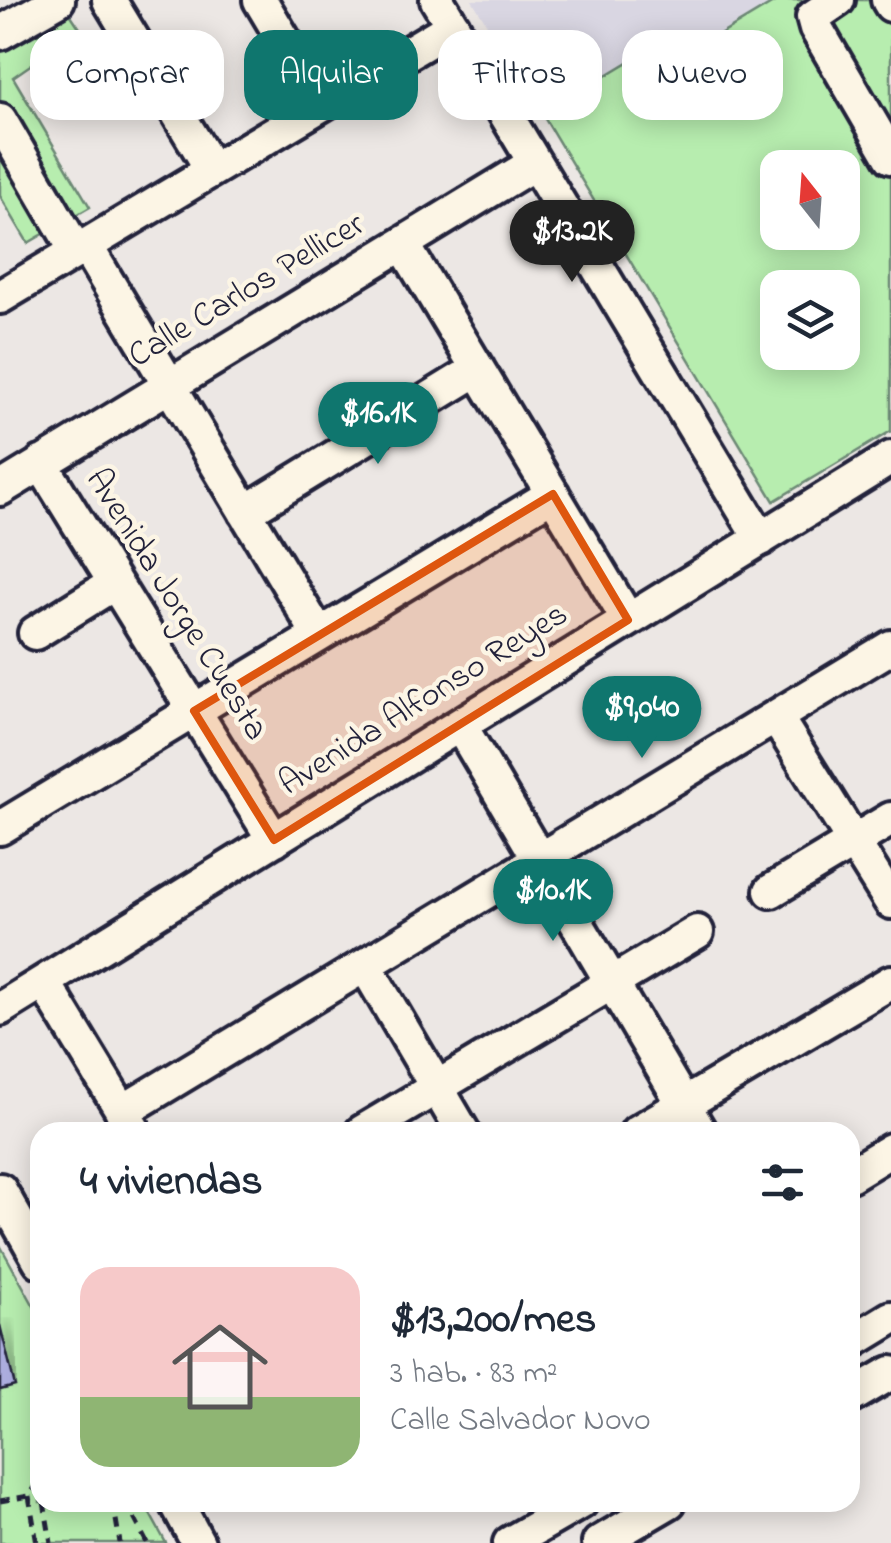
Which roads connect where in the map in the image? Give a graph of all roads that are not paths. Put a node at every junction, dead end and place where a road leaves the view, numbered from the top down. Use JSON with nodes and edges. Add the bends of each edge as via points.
{"nodes":[{"id":1,"x":58,"y":0,"type":"edge"},
{"id":2,"x":109,"y":0,"type":"edge"},
{"id":3,"x":260,"y":0,"type":"edge"},
{"id":4,"x":838,"y":0,"type":"edge"},
{"id":5,"x":445,"y":13,"type":"edge"},
{"id":6,"x":278,"y":30,"type":"edge"},
{"id":7,"x":0,"y":32,"type":"edge"},
{"id":8,"x":418,"y":33,"type":"edge"},
{"id":9,"x":0,"y":120,"type":"edge"},
{"id":10,"x":295,"y":120,"type":"edge"},
{"id":11,"x":891,"y":158,"type":"edge"},
{"id":12,"x":535,"y":163,"type":"junction"},
{"id":13,"x":212,"y":170,"type":"junction"},
{"id":14,"x":403,"y":244,"type":"junction"},
{"id":15,"x":81,"y":249,"type":"junction"},
{"id":16,"x":0,"y":297,"type":"edge"},
{"id":17,"x":478,"y":370,"type":"junction"},
{"id":18,"x":168,"y":383,"type":"junction"},
{"id":19,"x":41,"y":463,"type":"junction"},
{"id":20,"x":888,"y":466,"type":"edge"},
{"id":21,"x":0,"y":489,"type":"edge"},
{"id":22,"x":553,"y":494,"type":"junction"},
{"id":23,"x":245,"y":512,"type":"junction"},
{"id":24,"x":761,"y":538,"type":"junction"},
{"id":25,"x":115,"y":582,"type":"junction"},
{"id":26,"x":628,"y":620,"type":"junction"},
{"id":27,"x":35,"y":633,"type":"dead end"},
{"id":28,"x":319,"y":635,"type":"junction"},
{"id":29,"x":891,"y":647,"type":"edge"},
{"id":30,"x":194,"y":711,"type":"junction"},
{"id":31,"x":776,"y":716,"type":"junction"},
{"id":32,"x":460,"y":725,"type":"junction"},
{"id":33,"x":891,"y":818,"type":"edge"},
{"id":34,"x":0,"y":828,"type":"edge"},
{"id":35,"x":274,"y":840,"type":"junction"},
{"id":36,"x":854,"y":841,"type":"junction"},
{"id":37,"x":540,"y":860,"type":"junction"},
{"id":38,"x":772,"y":892,"type":"dead end"},
{"id":39,"x":891,"y":902,"type":"edge"},
{"id":40,"x":697,"y":932,"type":"dead end"},
{"id":41,"x":365,"y":966,"type":"junction"},
{"id":42,"x":44,"y":982,"type":"junction"},
{"id":43,"x":891,"y":982,"type":"edge"},
{"id":44,"x":612,"y":983,"type":"junction"},
{"id":45,"x":0,"y":1010,"type":"edge"},
{"id":46,"x":437,"y":1088,"type":"junction"},
{"id":47,"x":691,"y":1119,"type":"edge"},
{"id":48,"x":129,"y":1122,"type":"edge"},
{"id":49,"x":379,"y":1122,"type":"edge"},
{"id":50,"x":457,"y":1122,"type":"edge"},
{"id":51,"x":891,"y":1150,"type":"edge"},
{"id":52,"x":860,"y":1168,"type":"edge"},
{"id":53,"x":0,"y":1190,"type":"edge"},
{"id":54,"x":30,"y":1243,"type":"edge"},
{"id":55,"x":891,"y":1318,"type":"edge"},
{"id":56,"x":860,"y":1337,"type":"edge"},
{"id":57,"x":891,"y":1373,"type":"edge"},
{"id":58,"x":860,"y":1391,"type":"edge"},
{"id":59,"x":181,"y":1512,"type":"edge"},
{"id":60,"x":564,"y":1512,"type":"edge"},
{"id":61,"x":655,"y":1512,"type":"edge"},
{"id":62,"x":617,"y":1538,"type":"edge"},
{"id":63,"x":198,"y":1543,"type":"edge"},
{"id":64,"x":510,"y":1543,"type":"edge"}],
"edges":[{"from":1,"to":7,"type":"street"},
{"from":2,"to":13,"type":"street"},
{"from":3,"to":6,"type":"street"},
{"from":4,"to":11,"type":"street","via":[[813,17],[816,28]]},
{"from":5,"to":8,"type":"street"},
{"from":5,"to":12,"type":"street"},
{"from":9,"to":15,"type":"street"},
{"from":10,"to":13,"type":"street"},
{"from":12,"to":14,"type":"street","name":"Calle Carlos Pellicer"},
{"from":12,"to":24,"type":"street"},
{"from":13,"to":15,"type":"street"},
{"from":14,"to":17,"type":"street"},
{"from":14,"to":18,"type":"street","name":"Calle Carlos Pellicer"},
{"from":15,"to":16,"type":"street"},
{"from":15,"to":18,"type":"street"},
{"from":17,"to":22,"type":"street"},
{"from":17,"to":23,"type":"street"},
{"from":18,"to":19,"type":"street","name":"Calle Carlos Pellicer"},
{"from":18,"to":23,"type":"street"},
{"from":19,"to":21,"type":"street","name":"Calle Carlos Pellicer"},
{"from":19,"to":25,"type":"street","name":"Avenida Jorge Cuesta"},
{"from":20,"to":24,"type":"street","name":"Avenida Alfonso Reyes"},
{"from":22,"to":26,"type":"street"},
{"from":22,"to":28,"type":"street"},
{"from":23,"to":28,"type":"street"},
{"from":24,"to":26,"type":"street","name":"Avenida Alfonso Reyes"},
{"from":25,"to":27,"type":"street"},
{"from":25,"to":30,"type":"street","name":"Avenida Jorge Cuesta"},
{"from":26,"to":32,"type":"street","name":"Avenida Alfonso Reyes"},
{"from":28,"to":30,"type":"street"},
{"from":29,"to":31,"type":"street"},
{"from":30,"to":34,"type":"street"},
{"from":30,"to":35,"type":"street","name":"Avenida Jorge Cuesta"},
{"from":31,"to":36,"type":"street"},
{"from":31,"to":37,"type":"street"},
{"from":32,"to":35,"type":"street","name":"Avenida Alfonso Reyes"},
{"from":32,"to":37,"type":"street"},
{"from":33,"to":36,"type":"street"},
{"from":35,"to":42,"type":"street","name":"Avenida Alfonso Reyes"},
{"from":36,"to":38,"type":"street"},
{"from":36,"to":39,"type":"street"},
{"from":37,"to":41,"type":"street"},
{"from":37,"to":44,"type":"street"},
{"from":40,"to":44,"type":"street"},
{"from":41,"to":46,"type":"street"},
{"from":41,"to":48,"type":"street"},
{"from":42,"to":45,"type":"street","name":"Avenida Alfonso Reyes"},
{"from":42,"to":48,"type":"street"},
{"from":43,"to":47,"type":"street"},
{"from":44,"to":46,"type":"street"},
{"from":44,"to":47,"type":"street"},
{"from":46,"to":49,"type":"street"},
{"from":46,"to":50,"type":"street"},
{"from":51,"to":52,"type":"street"},
{"from":53,"to":54,"type":"street"},
{"from":55,"to":56,"type":"street"},
{"from":57,"to":58,"type":"street"},
{"from":59,"to":63,"type":"street"},
{"from":60,"to":64,"type":"street"},
{"from":61,"to":62,"type":"street"}]}
